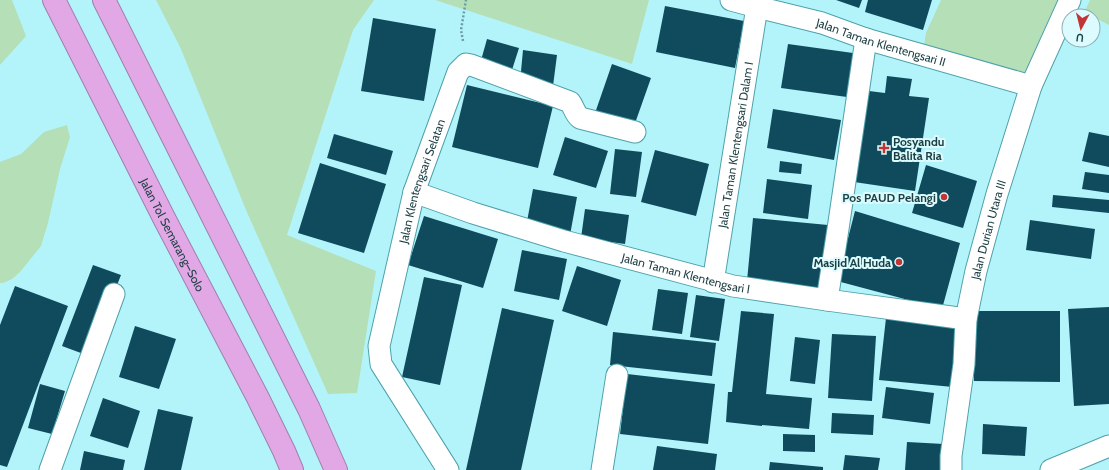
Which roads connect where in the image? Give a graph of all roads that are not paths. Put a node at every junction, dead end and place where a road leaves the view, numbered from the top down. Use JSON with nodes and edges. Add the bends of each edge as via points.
{"nodes":[{"id":1,"x":54,"y":0,"type":"edge"},
{"id":2,"x":104,"y":0,"type":"edge"},
{"id":3,"x":731,"y":0,"type":"edge"},
{"id":4,"x":1070,"y":0,"type":"edge"},
{"id":5,"x":757,"y":7,"type":"junction"},
{"id":6,"x":866,"y":39,"type":"junction"},
{"id":7,"x":1031,"y":86,"type":"junction"},
{"id":8,"x":635,"y":132,"type":"dead end"},
{"id":9,"x":414,"y":192,"type":"junction"},
{"id":10,"x":713,"y":282,"type":"junction"},
{"id":11,"x":114,"y":294,"type":"dead end"},
{"id":12,"x":827,"y":300,"type":"junction"},
{"id":13,"x":966,"y":319,"type":"junction"},
{"id":14,"x":617,"y":375,"type":"dead end"},
{"id":15,"x":1109,"y":446,"type":"edge"},
{"id":16,"x":50,"y":470,"type":"edge"},
{"id":17,"x":292,"y":470,"type":"edge"},
{"id":18,"x":336,"y":470,"type":"edge"},
{"id":19,"x":448,"y":470,"type":"edge"},
{"id":20,"x":602,"y":470,"type":"edge"},
{"id":21,"x":951,"y":470,"type":"edge"},
{"id":22,"x":1051,"y":470,"type":"edge"}],
"edges":[{"from":1,"to":17,"type":"highway","name":"Jalan Tol Semarang–Solo","via":[[258,398]]},
{"from":2,"to":18,"type":"highway","via":[[309,409]]},
{"from":3,"to":5,"type":"street","name":"Jalan Taman Klentengsari II"},
{"from":4,"to":7,"type":"street","name":"Jalan Durian Utara III"},
{"from":5,"to":6,"type":"street","name":"Jalan Taman Klentengsari II","via":[[822,23]]},
{"from":5,"to":10,"type":"street","name":"Jalan Taman Klentengsari Dalam I"},
{"from":6,"to":7,"type":"street","name":"Jalan Taman Klentengsari II"},
{"from":6,"to":12,"type":"street"},
{"from":7,"to":13,"type":"street","name":"Jalan Durian Utara III","via":[[997,194]]},
{"from":8,"to":9,"type":"street","name":"Jalan Klentengsari Selatan","via":[[580,118],[570,102],[466,64],[458,72]]},
{"from":9,"to":10,"type":"street","name":"Jalan Taman Klentengsari I","via":[[564,241]]},
{"from":9,"to":19,"type":"street","name":"Jalan Klentengsari Selatan","via":[[379,346],[381,364]]},
{"from":10,"to":12,"type":"street","name":"Jalan Taman Klentengsari I"},
{"from":11,"to":16,"type":"street"},
{"from":12,"to":13,"type":"street","name":"Jalan Taman Klentengsari I"},
{"from":13,"to":21,"type":"street","name":"Jalan Durian Utara III","via":[[964,364]]},
{"from":14,"to":20,"type":"street"},
{"from":15,"to":22,"type":"street"}]}
